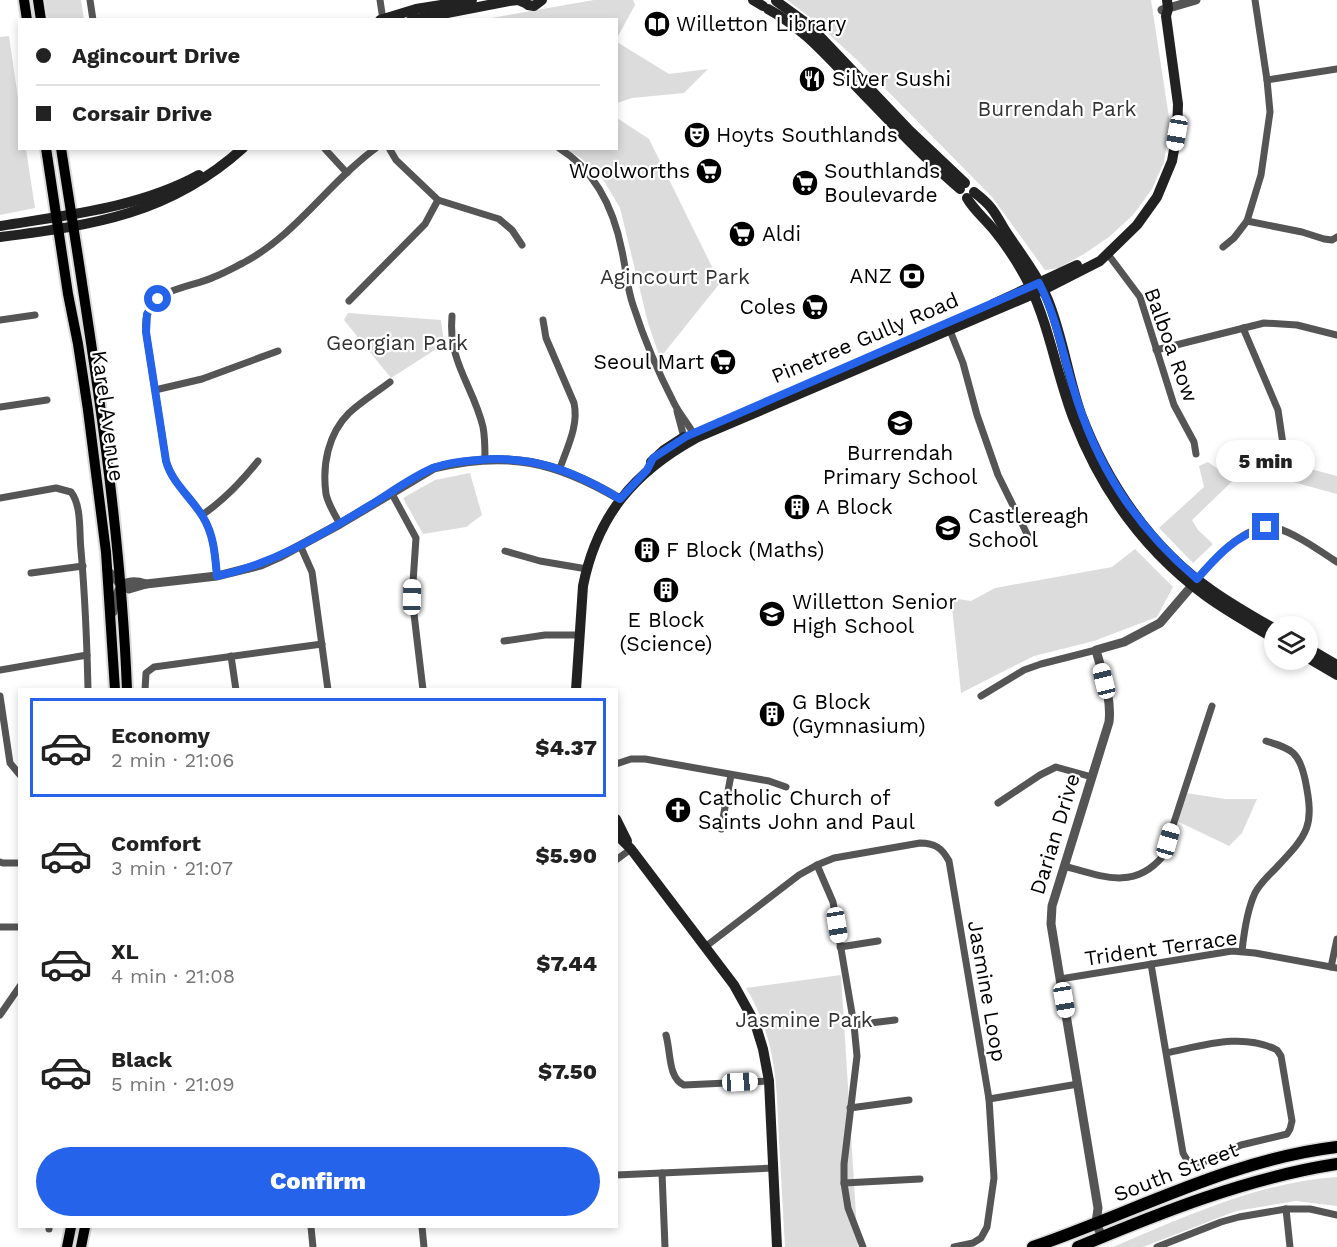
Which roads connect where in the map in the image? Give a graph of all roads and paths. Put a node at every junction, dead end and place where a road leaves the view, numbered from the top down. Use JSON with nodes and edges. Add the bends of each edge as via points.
{"nodes":[{"id":1,"x":24,"y":0,"type":"edge"},
{"id":2,"x":38,"y":0,"type":"edge"},
{"id":3,"x":90,"y":0,"type":"edge"},
{"id":4,"x":380,"y":0,"type":"edge"},
{"id":5,"x":472,"y":0,"type":"edge"},
{"id":6,"x":1185,"y":0,"type":"edge"},
{"id":7,"x":1191,"y":0,"type":"edge"},
{"id":8,"x":1197,"y":0,"type":"edge"},
{"id":9,"x":1255,"y":0,"type":"edge"},
{"id":10,"x":543,"y":1,"type":"edge"},
{"id":11,"x":524,"y":2,"type":"edge"},
{"id":12,"x":767,"y":3,"type":"edge"},
{"id":13,"x":1164,"y":6,"type":"edge"},
{"id":14,"x":27,"y":18,"type":"edge"},
{"id":15,"x":41,"y":18,"type":"edge"},
{"id":16,"x":93,"y":18,"type":"edge"},
{"id":17,"x":382,"y":18,"type":"edge"},
{"id":18,"x":385,"y":18,"type":"edge"},
{"id":19,"x":422,"y":18,"type":"edge"},
{"id":20,"x":1337,"y":69,"type":"edge"},
{"id":21,"x":1267,"y":80,"type":"junction"},
{"id":22,"x":46,"y":150,"type":"edge"},
{"id":23,"x":61,"y":150,"type":"edge"},
{"id":24,"x":230,"y":150,"type":"edge"},
{"id":25,"x":241,"y":150,"type":"edge"},
{"id":26,"x":326,"y":150,"type":"edge"},
{"id":27,"x":374,"y":150,"type":"edge"},
{"id":28,"x":390,"y":150,"type":"edge"},
{"id":29,"x":562,"y":150,"type":"edge"},
{"id":30,"x":347,"y":173,"type":"junction"},
{"id":31,"x":438,"y":200,"type":"junction"},
{"id":32,"x":72,"y":220,"type":"junction"},
{"id":33,"x":1248,"y":221,"type":"junction"},
{"id":34,"x":57,"y":223,"type":"junction"},
{"id":35,"x":0,"y":226,"type":"edge"},
{"id":36,"x":0,"y":237,"type":"edge"},
{"id":37,"x":1337,"y":237,"type":"edge"},
{"id":38,"x":522,"y":245,"type":"dead end"},
{"id":39,"x":1223,"y":247,"type":"dead end"},
{"id":40,"x":1107,"y":253,"type":"junction"},
{"id":41,"x":1036,"y":289,"type":"junction"},
{"id":42,"x":349,"y":301,"type":"dead end"},
{"id":43,"x":35,"y":315,"type":"dead end"},
{"id":44,"x":452,"y":316,"type":"dead end"},
{"id":45,"x":0,"y":320,"type":"edge"},
{"id":46,"x":543,"y":320,"type":"dead end"},
{"id":47,"x":949,"y":328,"type":"junction"},
{"id":48,"x":1243,"y":328,"type":"junction"},
{"id":49,"x":1337,"y":335,"type":"edge"},
{"id":50,"x":1156,"y":350,"type":"junction"},
{"id":51,"x":278,"y":351,"type":"dead end"},
{"id":52,"x":390,"y":382,"type":"dead end"},
{"id":53,"x":155,"y":390,"type":"junction"},
{"id":54,"x":47,"y":400,"type":"dead end"},
{"id":55,"x":0,"y":407,"type":"edge"},
{"id":56,"x":690,"y":438,"type":"junction"},
{"id":57,"x":1284,"y":451,"type":"dead end"},
{"id":58,"x":1196,"y":454,"type":"dead end"},
{"id":59,"x":485,"y":459,"type":"junction"},
{"id":60,"x":258,"y":461,"type":"dead end"},
{"id":61,"x":560,"y":468,"type":"junction"},
{"id":62,"x":391,"y":492,"type":"junction"},
{"id":63,"x":0,"y":498,"type":"edge"},
{"id":64,"x":620,"y":499,"type":"junction"},
{"id":65,"x":202,"y":515,"type":"junction"},
{"id":66,"x":340,"y":524,"type":"junction"},
{"id":67,"x":1029,"y":538,"type":"dead end"},
{"id":68,"x":300,"y":545,"type":"junction"},
{"id":69,"x":505,"y":551,"type":"dead end"},
{"id":70,"x":1337,"y":560,"type":"edge"},
{"id":71,"x":83,"y":566,"type":"junction"},
{"id":72,"x":587,"y":569,"type":"junction"},
{"id":73,"x":107,"y":570,"type":"junction"},
{"id":74,"x":31,"y":573,"type":"dead end"},
{"id":75,"x":217,"y":576,"type":"junction"},
{"id":76,"x":1195,"y":582,"type":"junction"},
{"id":77,"x":122,"y":586,"type":"junction"},
{"id":78,"x":1264,"y":623,"type":"edge"},
{"id":79,"x":112,"y":625,"type":"junction"},
{"id":80,"x":1264,"y":633,"type":"edge"},
{"id":81,"x":579,"y":635,"type":"junction"},
{"id":82,"x":504,"y":641,"type":"dead end"},
{"id":83,"x":322,"y":644,"type":"junction"},
{"id":84,"x":1096,"y":650,"type":"junction"},
{"id":85,"x":1318,"y":654,"type":"edge"},
{"id":86,"x":87,"y":655,"type":"junction"},
{"id":87,"x":231,"y":657,"type":"junction"},
{"id":88,"x":1318,"y":664,"type":"edge"},
{"id":89,"x":1337,"y":665,"type":"edge"},
{"id":90,"x":0,"y":670,"type":"edge"},
{"id":91,"x":1337,"y":675,"type":"edge"},
{"id":92,"x":88,"y":688,"type":"edge"},
{"id":93,"x":115,"y":688,"type":"edge"},
{"id":94,"x":127,"y":688,"type":"edge"},
{"id":95,"x":145,"y":688,"type":"edge"},
{"id":96,"x":236,"y":688,"type":"edge"},
{"id":97,"x":328,"y":688,"type":"edge"},
{"id":98,"x":423,"y":688,"type":"edge"},
{"id":99,"x":576,"y":688,"type":"edge"},
{"id":100,"x":0,"y":696,"type":"edge"},
{"id":101,"x":981,"y":696,"type":"dead end"},
{"id":102,"x":1212,"y":706,"type":"dead end"},
{"id":103,"x":1266,"y":741,"type":"dead end"},
{"id":104,"x":618,"y":763,"type":"edge"},
{"id":105,"x":18,"y":773,"type":"edge"},
{"id":106,"x":731,"y":775,"type":"junction"},
{"id":107,"x":1092,"y":777,"type":"junction"},
{"id":108,"x":786,"y":787,"type":"dead end"},
{"id":109,"x":998,"y":803,"type":"dead end"},
{"id":110,"x":618,"y":823,"type":"edge"},
{"id":111,"x":720,"y":829,"type":"dead end"},
{"id":112,"x":618,"y":836,"type":"edge"},
{"id":113,"x":631,"y":849,"type":"junction"},
{"id":114,"x":618,"y":859,"type":"edge"},
{"id":115,"x":0,"y":862,"type":"edge"},
{"id":116,"x":18,"y":863,"type":"edge"},
{"id":117,"x":817,"y":865,"type":"junction"},
{"id":118,"x":1064,"y":866,"type":"junction"},
{"id":119,"x":0,"y":927,"type":"edge"},
{"id":120,"x":18,"y":927,"type":"edge"},
{"id":121,"x":1337,"y":939,"type":"edge"},
{"id":122,"x":879,"y":941,"type":"dead end"},
{"id":123,"x":705,"y":946,"type":"junction"},
{"id":124,"x":840,"y":947,"type":"junction"},
{"id":125,"x":1242,"y":951,"type":"junction"},
{"id":126,"x":1151,"y":964,"type":"junction"},
{"id":127,"x":1334,"y":968,"type":"edge"},
{"id":128,"x":1060,"y":979,"type":"junction"},
{"id":129,"x":18,"y":989,"type":"edge"},
{"id":130,"x":0,"y":1015,"type":"edge"},
{"id":131,"x":895,"y":1020,"type":"dead end"},
{"id":132,"x":854,"y":1025,"type":"junction"},
{"id":133,"x":666,"y":1035,"type":"dead end"},
{"id":134,"x":1166,"y":1053,"type":"junction"},
{"id":135,"x":769,"y":1081,"type":"junction"},
{"id":136,"x":1078,"y":1084,"type":"junction"},
{"id":137,"x":989,"y":1099,"type":"junction"},
{"id":138,"x":909,"y":1100,"type":"dead end"},
{"id":139,"x":850,"y":1108,"type":"junction"},
{"id":140,"x":1333,"y":1149,"type":"edge"},
{"id":141,"x":1337,"y":1164,"type":"edge"},
{"id":142,"x":773,"y":1168,"type":"junction"},
{"id":143,"x":662,"y":1173,"type":"junction"},
{"id":144,"x":618,"y":1175,"type":"edge"},
{"id":145,"x":920,"y":1179,"type":"dead end"},
{"id":146,"x":844,"y":1183,"type":"junction"},
{"id":147,"x":1286,"y":1209,"type":"junction"},
{"id":148,"x":1337,"y":1215,"type":"edge"},
{"id":149,"x":1101,"y":1222,"type":"junction"},
{"id":150,"x":71,"y":1228,"type":"edge"},
{"id":151,"x":85,"y":1228,"type":"edge"},
{"id":152,"x":311,"y":1228,"type":"edge"},
{"id":153,"x":422,"y":1228,"type":"edge"},
{"id":154,"x":1106,"y":1236,"type":"junction"},
{"id":155,"x":68,"y":1247,"type":"edge"},
{"id":156,"x":81,"y":1247,"type":"edge"},
{"id":157,"x":314,"y":1247,"type":"edge"},
{"id":158,"x":424,"y":1247,"type":"edge"},
{"id":159,"x":665,"y":1247,"type":"edge"},
{"id":160,"x":777,"y":1247,"type":"edge"},
{"id":161,"x":863,"y":1247,"type":"edge"},
{"id":162,"x":954,"y":1247,"type":"edge"},
{"id":163,"x":1033,"y":1247,"type":"edge"},
{"id":164,"x":1078,"y":1247,"type":"edge"},
{"id":165,"x":1157,"y":1247,"type":"edge"},
{"id":166,"x":1290,"y":1247,"type":"edge"}],
"edges":[{"from":1,"to":14,"type":"main road"},
{"from":2,"to":15,"type":"main road"},
{"from":3,"to":16,"type":"street"},
{"from":4,"to":17,"type":"street"},
{"from":5,"to":18,"type":"main road"},
{"from":6,"to":13,"type":"street"},
{"from":7,"to":8,"type":"street"},
{"from":8,"to":13,"type":"street"},
{"from":9,"to":21,"type":"street"},
{"from":10,"to":11,"type":"main road","via":[[534,6]]},
{"from":11,"to":19,"type":"main road"},
{"from":12,"to":41,"type":"main road","via":[[811,39],[966,190]]},
{"from":13,"to":40,"type":"main road","name":"Pinetree Gully Road","via":[[1178,104],[1172,161],[1142,219]]},
{"from":20,"to":21,"type":"street"},
{"from":21,"to":33,"type":"street","via":[[1270,112],[1261,175]]},
{"from":22,"to":34,"type":"main road","name":"Karel Avenue"},
{"from":23,"to":32,"type":"main road","name":"Karel Avenue"},
{"from":24,"to":32,"type":"main road","via":[[184,183]]},
{"from":25,"to":32,"type":"main road","via":[[203,181],[165,201],[109,220]]},
{"from":26,"to":30,"type":"street"},
{"from":27,"to":30,"type":"street"},
{"from":28,"to":31,"type":"street"},
{"from":29,"to":56,"type":"street","via":[[587,172],[611,211],[633,304]]},
{"from":30,"to":53,"type":"street","via":[[272,244],[214,277],[164,295],[151,306],[145,321]]},
{"from":31,"to":38,"type":"street","via":[[499,219]]},
{"from":31,"to":42,"type":"street","via":[[425,224]]},
{"from":32,"to":34,"type":"main road"},
{"from":32,"to":77,"type":"main road","name":"Karel Avenue","via":[[103,419]]},
{"from":33,"to":37,"type":"street","via":[[1324,239]]},
{"from":33,"to":39,"type":"street"},
{"from":34,"to":35,"type":"main road"},
{"from":34,"to":36,"type":"main road"},
{"from":34,"to":73,"type":"main road","name":"Karel Avenue","via":[[88,410]]},
{"from":40,"to":41,"type":"main road","name":"Pinetree Gully Road","via":[[1100,261]]},
{"from":40,"to":50,"type":"street","name":"Balboa Row","via":[[1140,297]]},
{"from":41,"to":47,"type":"main road","name":"Pinetree Gully Road"},
{"from":41,"to":56,"type":"main road","name":"Pinetree Gully Road"},
{"from":41,"to":76,"type":"main road","via":[[1074,418],[1105,485],[1146,542]]},
{"from":43,"to":45,"type":"street"},
{"from":44,"to":59,"type":"street","via":[[454,352],[482,424]]},
{"from":46,"to":61,"type":"street","via":[[546,338],[577,413]]},
{"from":47,"to":56,"type":"main road","name":"Pinetree Gully Road"},
{"from":47,"to":67,"type":"street","via":[[998,475]]},
{"from":48,"to":49,"type":"street","via":[[1280,323]]},
{"from":48,"to":50,"type":"street"},
{"from":48,"to":57,"type":"street","via":[[1278,410]]},
{"from":50,"to":58,"type":"street","name":"Balboa Row"},
{"from":51,"to":53,"type":"street","via":[[202,379]]},
{"from":52,"to":66,"type":"street","via":[[350,412],[332,438],[325,461],[326,496]]},
{"from":53,"to":65,"type":"street","via":[[169,470]]},
{"from":54,"to":55,"type":"street"},
{"from":56,"to":64,"type":"main road","name":"Pinetree Gully Road","via":[[647,470]]},
{"from":59,"to":61,"type":"street","via":[[538,462]]},
{"from":59,"to":62,"type":"street","via":[[434,468]]},
{"from":60,"to":65,"type":"street"},
{"from":61,"to":64,"type":"street"},
{"from":62,"to":66,"type":"street"},
{"from":62,"to":98,"type":"street","via":[[416,538],[412,597]]},
{"from":63,"to":71,"type":"street","via":[[56,488],[71,492],[76,504]]},
{"from":64,"to":72,"type":"main road","name":"Pinetree Gully Road","via":[[599,533]]},
{"from":65,"to":75,"type":"street","via":[[213,540]]},
{"from":66,"to":68,"type":"street"},
{"from":68,"to":75,"type":"street","via":[[261,565]]},
{"from":68,"to":83,"type":"street","via":[[312,572]]},
{"from":69,"to":72,"type":"street"},
{"from":70,"to":76,"type":"street","via":[[1287,532],[1266,527],[1218,554]]},
{"from":71,"to":74,"type":"street"},
{"from":71,"to":86,"type":"street"},
{"from":72,"to":81,"type":"main road","name":"Pinetree Gully Road"},
{"from":73,"to":77,"type":"street"},
{"from":73,"to":79,"type":"main road","name":"Karel Avenue"},
{"from":75,"to":77,"type":"street","via":[[129,589]]},
{"from":76,"to":78,"type":"main road"},
{"from":76,"to":80,"type":"main road","via":[[1236,616]]},
{"from":76,"to":84,"type":"street","via":[[1160,623],[1132,639]]},
{"from":77,"to":79,"type":"street","via":[[115,595]]},
{"from":77,"to":94,"type":"main road","name":"Karel Avenue"},
{"from":79,"to":93,"type":"main road","name":"Karel Avenue"},
{"from":81,"to":82,"type":"street"},
{"from":81,"to":99,"type":"main road","name":"Pinetree Gully Road"},
{"from":83,"to":87,"type":"street"},
{"from":83,"to":97,"type":"street"},
{"from":84,"to":101,"type":"street","via":[[1024,670]]},
{"from":84,"to":107,"type":"street","name":"Darian Drive","via":[[1110,711]]},
{"from":85,"to":89,"type":"main road"},
{"from":86,"to":90,"type":"street"},
{"from":86,"to":92,"type":"street"},
{"from":87,"to":95,"type":"street","via":[[154,667],[146,673]]},
{"from":87,"to":96,"type":"street"},
{"from":88,"to":91,"type":"main road"},
{"from":100,"to":105,"type":"street","via":[[10,763]]},
{"from":102,"to":118,"type":"street","via":[[1163,856],[1153,868],[1142,874],[1109,878]]},
{"from":103,"to":125,"type":"street","via":[[1296,754],[1302,764],[1310,807],[1309,825],[1301,842],[1256,891]]},
{"from":104,"to":106,"type":"street","via":[[645,759]]},
{"from":106,"to":108,"type":"street"},
{"from":106,"to":111,"type":"street"},
{"from":107,"to":109,"type":"street","via":[[1056,767]]},
{"from":107,"to":118,"type":"street","name":"Darian Drive"},
{"from":110,"to":113,"type":"main road"},
{"from":112,"to":113,"type":"main road"},
{"from":113,"to":114,"type":"street"},
{"from":113,"to":123,"type":"main road"},
{"from":115,"to":116,"type":"street"},
{"from":117,"to":123,"type":"street","name":"Jasmine Loop"},
{"from":117,"to":124,"type":"street","via":[[833,902]]},
{"from":117,"to":137,"type":"street","name":"Jasmine Loop","via":[[834,858],[920,843],[943,851],[949,861]]},
{"from":118,"to":128,"type":"street","name":"Darian Drive","via":[[1051,914]]},
{"from":119,"to":120,"type":"street"},
{"from":121,"to":127,"type":"street"},
{"from":122,"to":124,"type":"street"},
{"from":123,"to":135,"type":"main road","via":[[751,1014],[764,1049]]},
{"from":124,"to":132,"type":"street"},
{"from":125,"to":126,"type":"street","name":"Trident Terrace"},
{"from":125,"to":127,"type":"street","name":"Trident Terrace"},
{"from":126,"to":128,"type":"street","name":"Trident Terrace"},
{"from":126,"to":134,"type":"street"},
{"from":128,"to":136,"type":"street","name":"Darian Drive"},
{"from":129,"to":130,"type":"street"},
{"from":131,"to":132,"type":"street"},
{"from":132,"to":139,"type":"street","via":[[856,1056]]},
{"from":133,"to":135,"type":"street","via":[[672,1074],[677,1082],[684,1085]]},
{"from":134,"to":134,"type":"street","via":[[1186,1160],[1198,1164],[1241,1145],[1287,1134],[1292,1121],[1277,1050],[1244,1041],[1227,1041]]},
{"from":135,"to":142,"type":"main road"},
{"from":136,"to":137,"type":"street"},
{"from":136,"to":149,"type":"street","name":"Darian Drive"},
{"from":137,"to":162,"type":"street","name":"Jasmine Loop","via":[[994,1178],[987,1227],[973,1243]]},
{"from":138,"to":139,"type":"street"},
{"from":139,"to":146,"type":"street"},
{"from":140,"to":149,"type":"highway","name":"South Street","via":[[1282,1156],[1230,1171]]},
{"from":141,"to":154,"type":"highway","name":"South Street","via":[[1261,1179]]},
{"from":142,"to":143,"type":"street"},
{"from":142,"to":160,"type":"main road"},
{"from":143,"to":144,"type":"street"},
{"from":143,"to":159,"type":"street"},
{"from":145,"to":146,"type":"street"},
{"from":146,"to":161,"type":"street","via":[[848,1208]]},
{"from":147,"to":148,"type":"street"},
{"from":147,"to":165,"type":"street","via":[[1221,1222]]},
{"from":147,"to":166,"type":"street"},
{"from":149,"to":154,"type":"street"},
{"from":149,"to":163,"type":"highway","name":"South Street"},
{"from":150,"to":155,"type":"main road"},
{"from":151,"to":156,"type":"main road"},
{"from":152,"to":157,"type":"street"},
{"from":153,"to":158,"type":"street"},
{"from":154,"to":164,"type":"highway","name":"South Street"}]}
